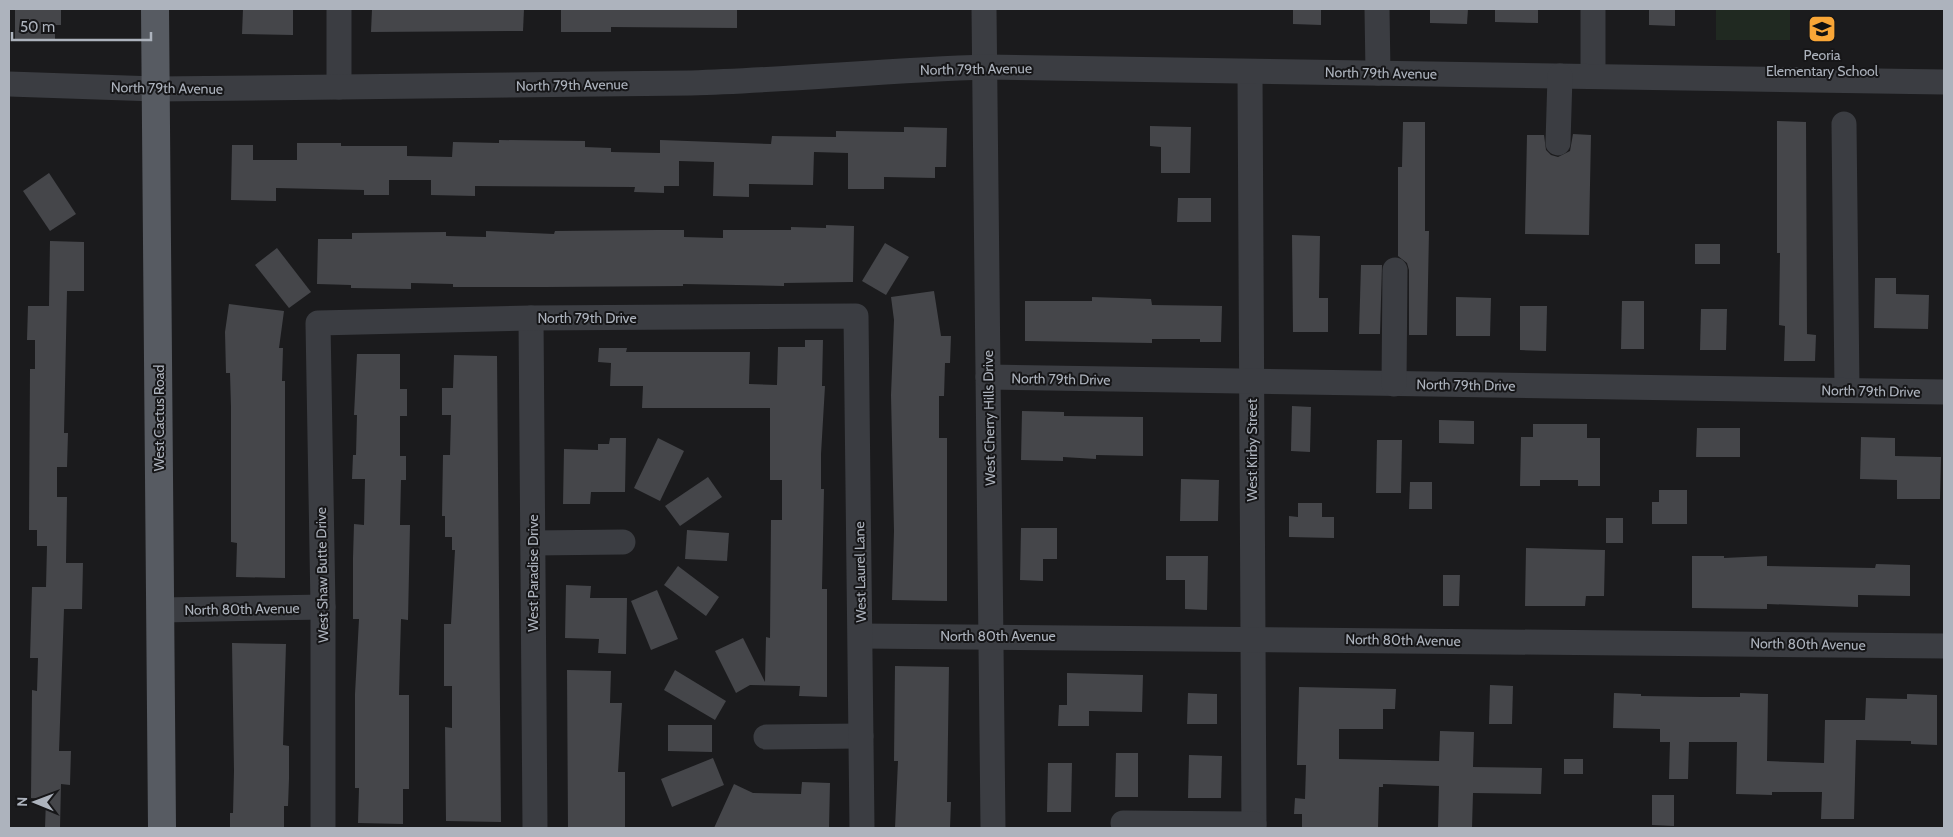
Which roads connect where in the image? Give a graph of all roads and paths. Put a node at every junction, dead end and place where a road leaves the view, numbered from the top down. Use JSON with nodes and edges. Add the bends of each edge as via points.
{"nodes":[{"id":1,"x":155,"y":9,"type":"edge"},
{"id":2,"x":339,"y":9,"type":"edge"},
{"id":3,"x":984,"y":9,"type":"edge"},
{"id":4,"x":1377,"y":9,"type":"edge"},
{"id":5,"x":1594,"y":9,"type":"edge"},
{"id":6,"x":986,"y":67,"type":"junction"},
{"id":7,"x":1250,"y":72,"type":"junction"},
{"id":8,"x":1378,"y":73,"type":"junction"},
{"id":9,"x":1560,"y":76,"type":"junction"},
{"id":10,"x":1593,"y":76,"type":"junction"},
{"id":11,"x":1944,"y":82,"type":"edge"},
{"id":12,"x":9,"y":84,"type":"edge"},
{"id":13,"x":339,"y":87,"type":"junction"},
{"id":14,"x":156,"y":89,"type":"junction"},
{"id":15,"x":1844,"y":124,"type":"dead end"},
{"id":16,"x":1558,"y":143,"type":"dead end"},
{"id":17,"x":1395,"y":270,"type":"dead end"},
{"id":18,"x":856,"y":316,"type":"joint"},
{"id":19,"x":531,"y":318,"type":"junction"},
{"id":20,"x":318,"y":323,"type":"joint"},
{"id":21,"x":988,"y":378,"type":"junction"},
{"id":22,"x":1252,"y":382,"type":"junction"},
{"id":23,"x":1394,"y":384,"type":"junction"},
{"id":24,"x":1847,"y":390,"type":"junction"},
{"id":25,"x":1944,"y":392,"type":"edge"},
{"id":26,"x":624,"y":542,"type":"dead end"},
{"id":27,"x":533,"y":543,"type":"junction"},
{"id":28,"x":323,"y":607,"type":"junction"},
{"id":29,"x":160,"y":610,"type":"junction"},
{"id":30,"x":991,"y":635,"type":"junction"},
{"id":31,"x":861,"y":636,"type":"junction"},
{"id":32,"x":1253,"y":638,"type":"junction"},
{"id":33,"x":1944,"y":646,"type":"edge"},
{"id":34,"x":861,"y":736,"type":"junction"},
{"id":35,"x":766,"y":737,"type":"dead end"},
{"id":36,"x":1123,"y":823,"type":"dead end"},
{"id":37,"x":1254,"y":826,"type":"edge"},
{"id":38,"x":162,"y":828,"type":"edge"},
{"id":39,"x":323,"y":828,"type":"edge"},
{"id":40,"x":534,"y":828,"type":"edge"},
{"id":41,"x":862,"y":828,"type":"edge"},
{"id":42,"x":993,"y":828,"type":"edge"}],
"edges":[{"from":1,"to":14,"type":"main road","name":"West Cactus Road"},
{"from":2,"to":13,"type":"street"},
{"from":3,"to":6,"type":"street","name":"West Cherry Hills Drive"},
{"from":4,"to":8,"type":"street"},
{"from":5,"to":10,"type":"street"},
{"from":6,"to":7,"type":"street","name":"North 79th Avenue"},
{"from":6,"to":13,"type":"street","name":"North 79th Avenue","via":[[724,82]]},
{"from":6,"to":21,"type":"street","name":"West Cherry Hills Drive"},
{"from":7,"to":8,"type":"street","name":"North 79th Avenue"},
{"from":7,"to":22,"type":"street","name":"West Kirby Street"},
{"from":8,"to":9,"type":"street","name":"North 79th Avenue"},
{"from":9,"to":10,"type":"street","name":"North 79th Avenue"},
{"from":9,"to":16,"type":"street"},
{"from":10,"to":11,"type":"street","name":"North 79th Avenue"},
{"from":12,"to":14,"type":"street","name":"North 79th Avenue"},
{"from":13,"to":14,"type":"street","name":"North 79th Avenue"},
{"from":14,"to":29,"type":"main road","name":"West Cactus Road"},
{"from":15,"to":24,"type":"street"},
{"from":17,"to":23,"type":"street"},
{"from":18,"to":19,"type":"street","name":"North 79th Drive"},
{"from":18,"to":31,"type":"street","name":"West Laurel Lane"},
{"from":19,"to":20,"type":"street","name":"North 79th Drive"},
{"from":19,"to":27,"type":"street","name":"West Paradise Drive"},
{"from":20,"to":28,"type":"street","name":"West Shaw Butte Drive"},
{"from":21,"to":22,"type":"street","name":"North 79th Drive"},
{"from":21,"to":30,"type":"street","name":"West Cherry Hills Drive"},
{"from":22,"to":23,"type":"street","name":"North 79th Drive"},
{"from":22,"to":32,"type":"street","name":"West Kirby Street"},
{"from":23,"to":24,"type":"street","name":"North 79th Drive"},
{"from":24,"to":25,"type":"street","name":"North 79th Drive"},
{"from":26,"to":27,"type":"street"},
{"from":27,"to":40,"type":"street","name":"West Paradise Drive"},
{"from":28,"to":29,"type":"street","name":"North 80th Avenue"},
{"from":28,"to":39,"type":"street","name":"West Shaw Butte Drive"},
{"from":29,"to":38,"type":"main road","name":"West Cactus Road"},
{"from":30,"to":31,"type":"street","name":"North 80th Avenue"},
{"from":30,"to":32,"type":"street","name":"North 80th Avenue"},
{"from":30,"to":42,"type":"street","name":"West Cherry Hills Drive"},
{"from":31,"to":34,"type":"street","name":"West Laurel Lane"},
{"from":32,"to":33,"type":"street","name":"North 80th Avenue"},
{"from":32,"to":37,"type":"street","name":"West Kirby Street"},
{"from":34,"to":35,"type":"street"},
{"from":34,"to":41,"type":"street","name":"West Laurel Lane"},
{"from":36,"to":37,"type":"street"}]}
